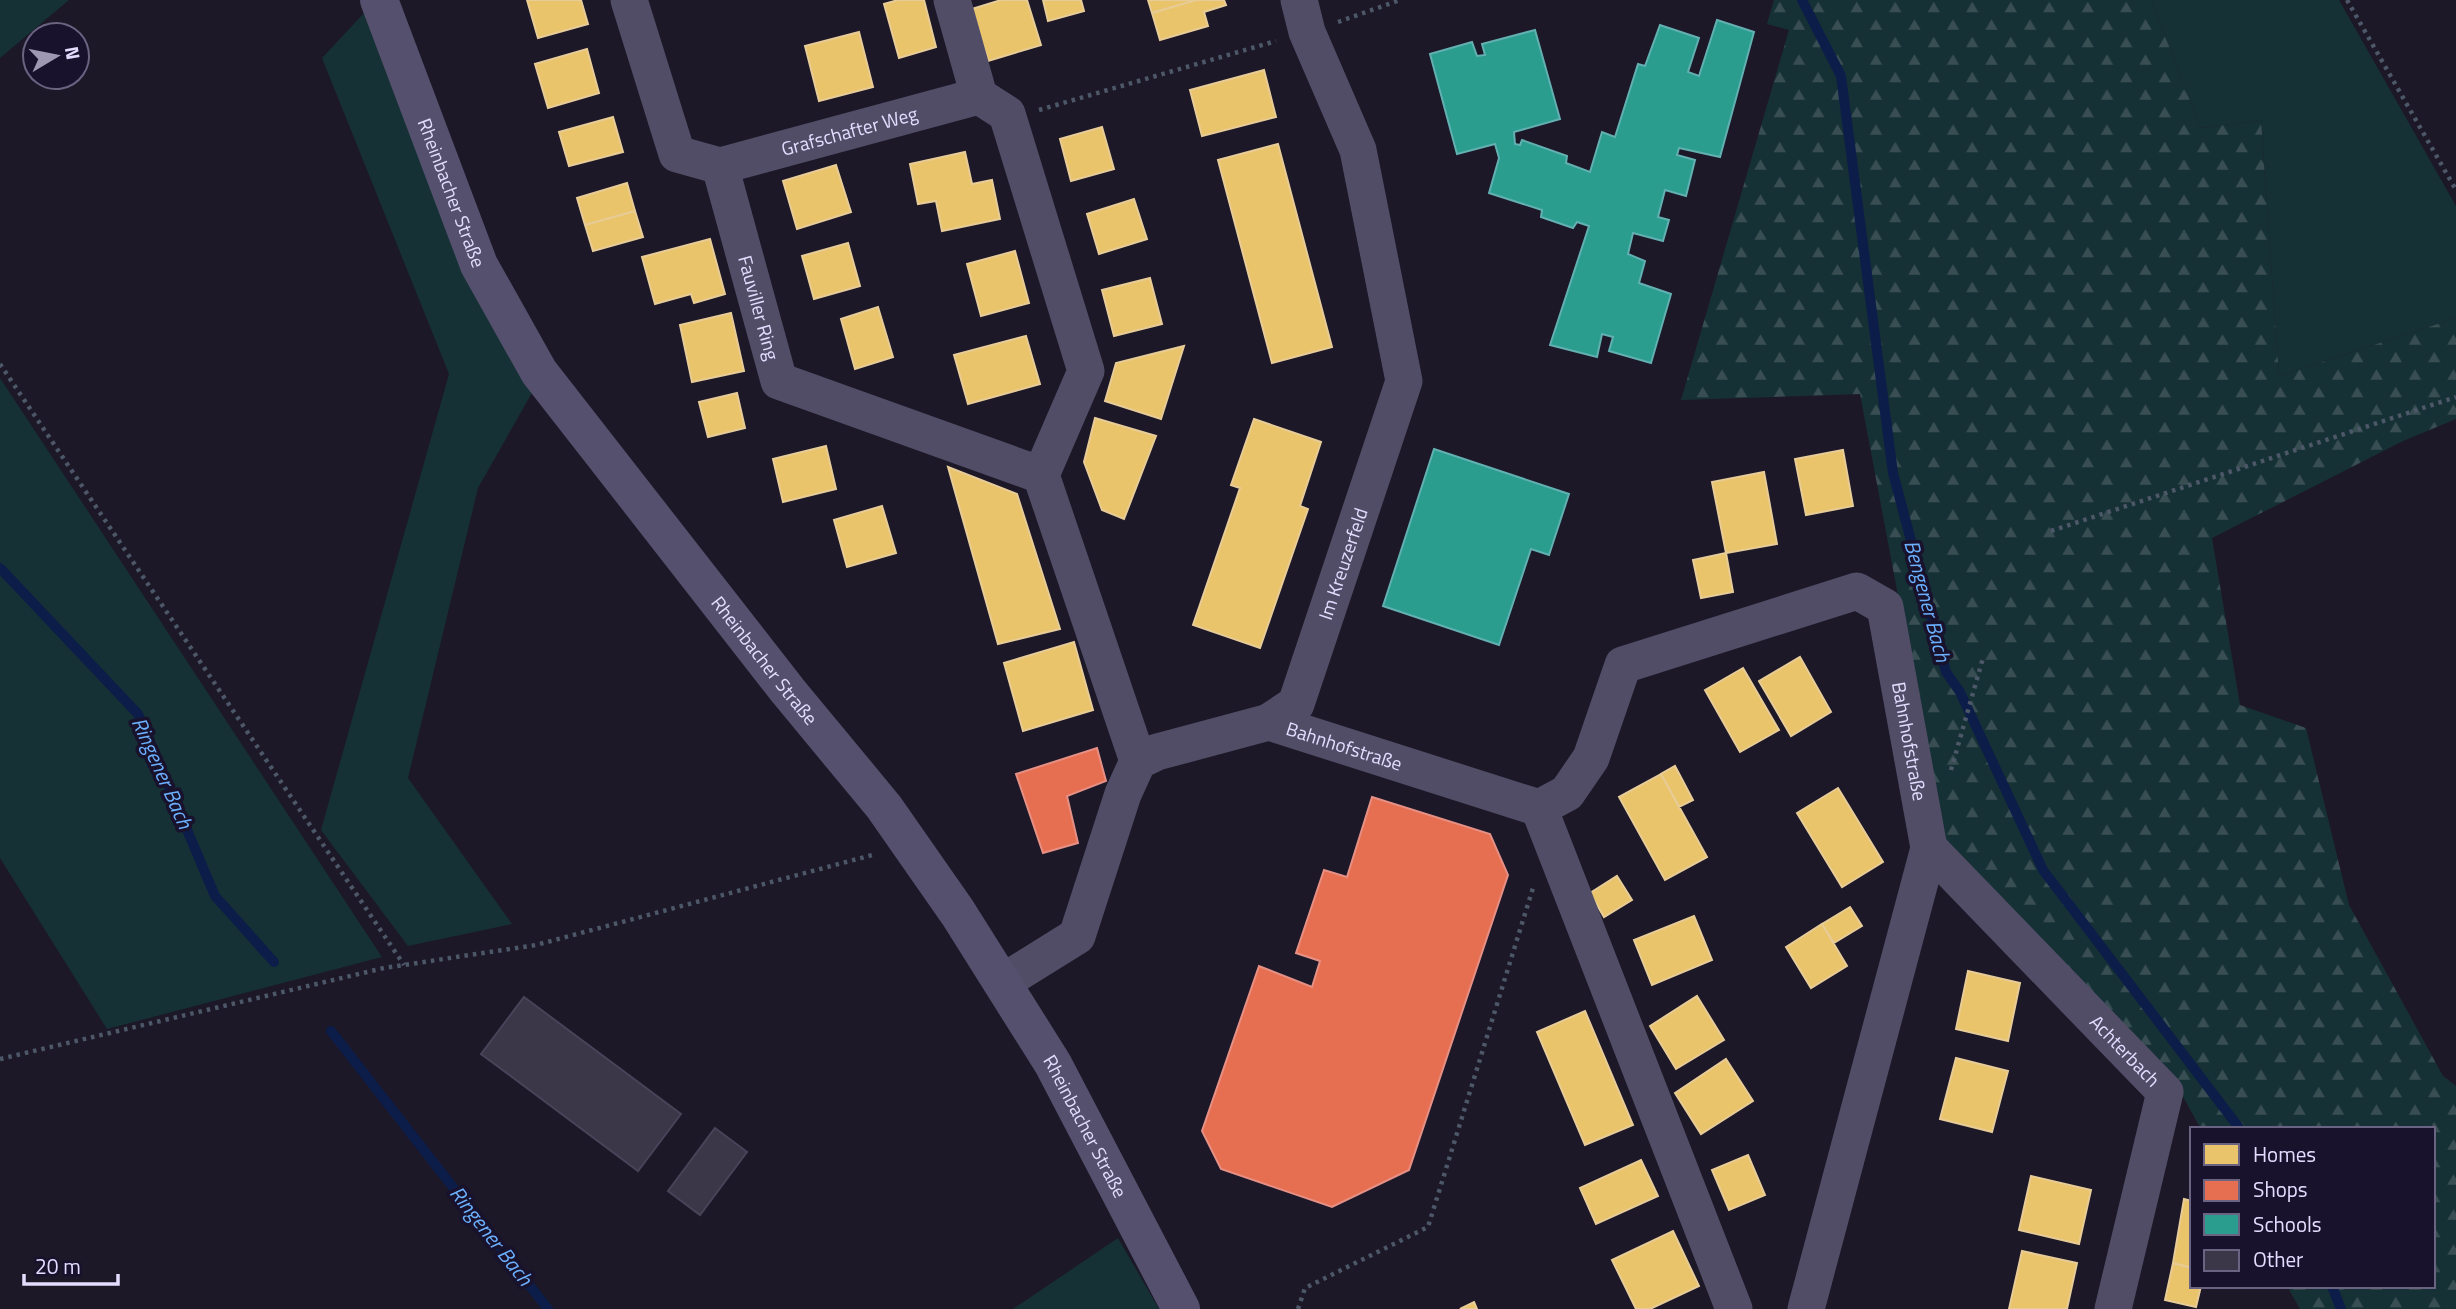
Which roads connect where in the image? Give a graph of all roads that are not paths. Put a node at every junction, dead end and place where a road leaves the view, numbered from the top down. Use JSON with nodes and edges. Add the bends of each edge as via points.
{"nodes":[{"id":1,"x":379,"y":0,"type":"edge"},
{"id":2,"x":629,"y":0,"type":"edge"},
{"id":3,"x":952,"y":0,"type":"edge"},
{"id":4,"x":1303,"y":16,"type":"edge"},
{"id":5,"x":993,"y":105,"type":"junction"},
{"id":6,"x":720,"y":166,"type":"junction"},
{"id":7,"x":1041,"y":475,"type":"junction"},
{"id":8,"x":1269,"y":722,"type":"junction"},
{"id":9,"x":1138,"y":761,"type":"junction"},
{"id":10,"x":1539,"y":808,"type":"junction"},
{"id":11,"x":1929,"y":848,"type":"junction"},
{"id":12,"x":1003,"y":982,"type":"junction"},
{"id":13,"x":1181,"y":1309,"type":"edge"},
{"id":14,"x":1734,"y":1309,"type":"edge"},
{"id":15,"x":1806,"y":1309,"type":"edge"},
{"id":16,"x":2113,"y":1309,"type":"edge"}],
"edges":[{"from":1,"to":12,"type":"main road","name":"Rheinbacher Straße","via":[[479,265],[539,372],[884,807]]},
{"from":2,"to":6,"type":"street","via":[[677,154]]},
{"from":3,"to":5,"type":"street"},
{"from":4,"to":8,"type":"street","name":"Im Kreuzerfeld","via":[[1358,150],[1404,381],[1296,704]]},
{"from":5,"to":6,"type":"street","name":"Grafschafter Weg"},
{"from":5,"to":7,"type":"street","via":[[1086,370]]},
{"from":6,"to":7,"type":"street","name":"Fauviller Ring","via":[[779,381]]},
{"from":7,"to":9,"type":"street"},
{"from":8,"to":9,"type":"street","name":"Im Kreuzerfeld"},
{"from":8,"to":10,"type":"street","name":"Bahnhofstraße"},
{"from":9,"to":12,"type":"street","via":[[1077,936]]},
{"from":10,"to":11,"type":"street","name":"Bahnhofstraße","via":[[1567,793],[1591,758],[1623,665],[1857,591],[1885,607]]},
{"from":10,"to":14,"type":"street"},
{"from":11,"to":15,"type":"street","name":"Bahnhofstraße"},
{"from":11,"to":16,"type":"street","name":"Achterbach","via":[[2165,1092]]},
{"from":12,"to":13,"type":"main road","name":"Rheinbacher Straße","via":[[1064,1083]]}]}
